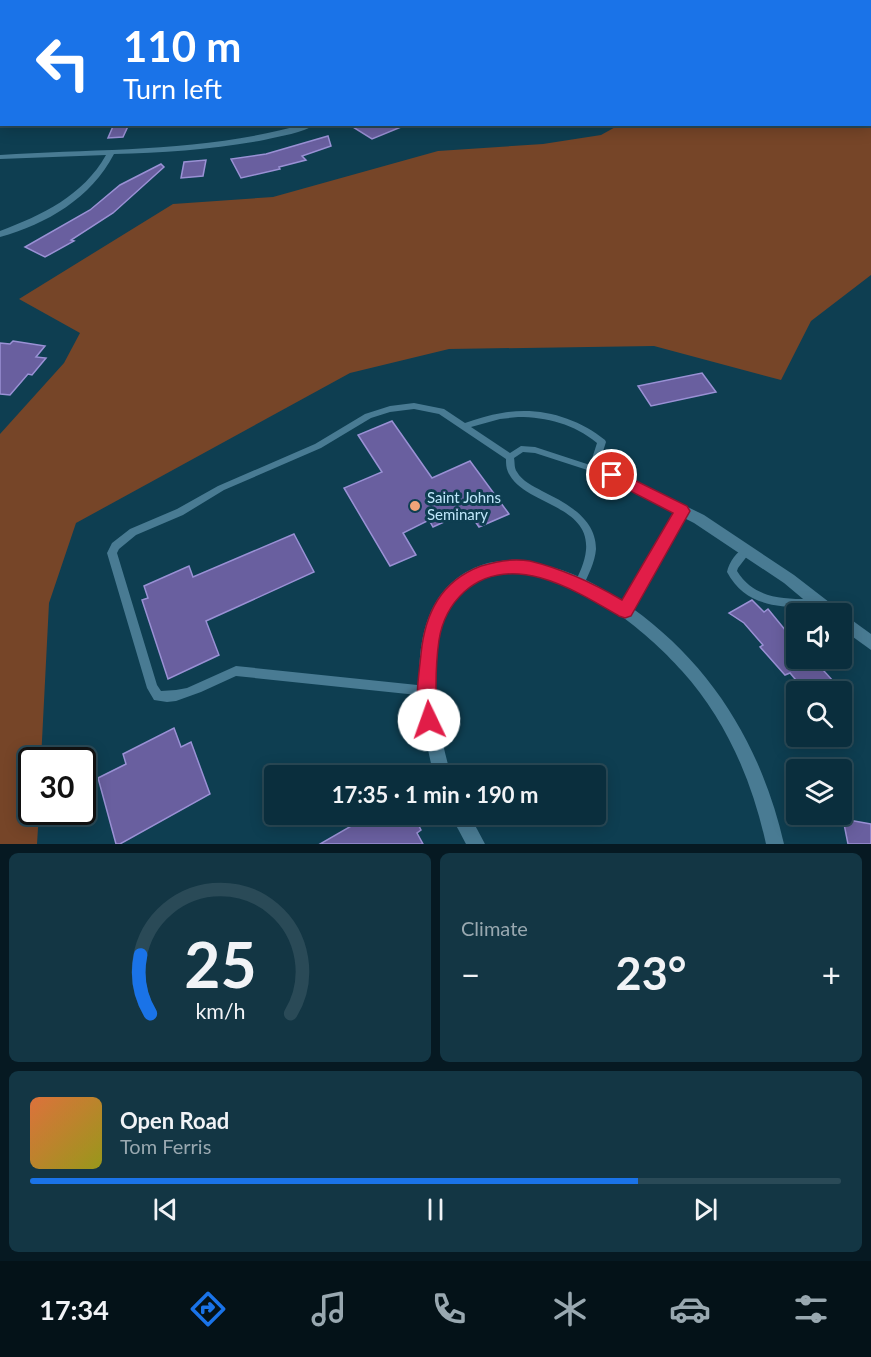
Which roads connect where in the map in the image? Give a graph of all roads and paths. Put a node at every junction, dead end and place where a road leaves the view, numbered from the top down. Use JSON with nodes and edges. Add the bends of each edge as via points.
{"nodes":[{"id":1,"x":308,"y":126,"type":"edge"},
{"id":2,"x":112,"y":151,"type":"junction"},
{"id":3,"x":0,"y":157,"type":"edge"},
{"id":4,"x":0,"y":234,"type":"edge"},
{"id":5,"x":464,"y":426,"type":"junction"},
{"id":6,"x":510,"y":457,"type":"junction"},
{"id":7,"x":593,"y":469,"type":"junction"},
{"id":8,"x":612,"y":475,"type":"joint"},
{"id":9,"x":682,"y":511,"type":"junction"},
{"id":10,"x":746,"y":551,"type":"junction"},
{"id":11,"x":579,"y":585,"type":"junction"},
{"id":12,"x":819,"y":603,"type":"joint"},
{"id":13,"x":625,"y":610,"type":"junction"},
{"id":14,"x":852,"y":628,"type":"edge"},
{"id":15,"x":871,"y":643,"type":"edge"},
{"id":16,"x":427,"y":691,"type":"junction"},
{"id":17,"x":440,"y":765,"type":"edge"},
{"id":18,"x":465,"y":825,"type":"edge"},
{"id":19,"x":476,"y":844,"type":"edge"},
{"id":20,"x":775,"y":844,"type":"edge"}],
"edges":[{"from":1,"to":2,"type":"street","via":[[230,144]]},
{"from":2,"to":3,"type":"street"},
{"from":2,"to":4,"type":"street","via":[[98,176],[78,195],[47,214]]},
{"from":5,"to":6,"type":"lane"},
{"from":5,"to":7,"type":"lane","via":[[505,415],[552,417],[592,433],[602,442]]},
{"from":5,"to":16,"type":"lane","via":[[441,411],[414,406],[368,416],[318,446],[133,532],[112,553],[152,688],[158,696],[176,698],[236,672]]},
{"from":6,"to":7,"type":"lane","via":[[521,449],[535,450]]},
{"from":6,"to":11,"type":"lane","via":[[508,465],[523,484],[575,513],[587,525],[592,546]]},
{"from":7,"to":8,"type":"lane"},
{"from":8,"to":9,"type":"street"},
{"from":9,"to":10,"type":"street"},
{"from":9,"to":13,"type":"lane"},
{"from":10,"to":12,"type":"street"},
{"from":10,"to":12,"type":"lane","via":[[732,572],[744,589],[771,601]]},
{"from":11,"to":13,"type":"street"},
{"from":11,"to":16,"type":"street","via":[[528,568],[509,566],[461,583],[448,596],[435,621]]},
{"from":13,"to":20,"type":"street","via":[[686,663],[716,702],[738,738],[763,795]]},
{"from":14,"to":15,"type":"street"},
{"from":16,"to":17,"type":"street","via":[[429,720]]},
{"from":18,"to":19,"type":"street"}]}
